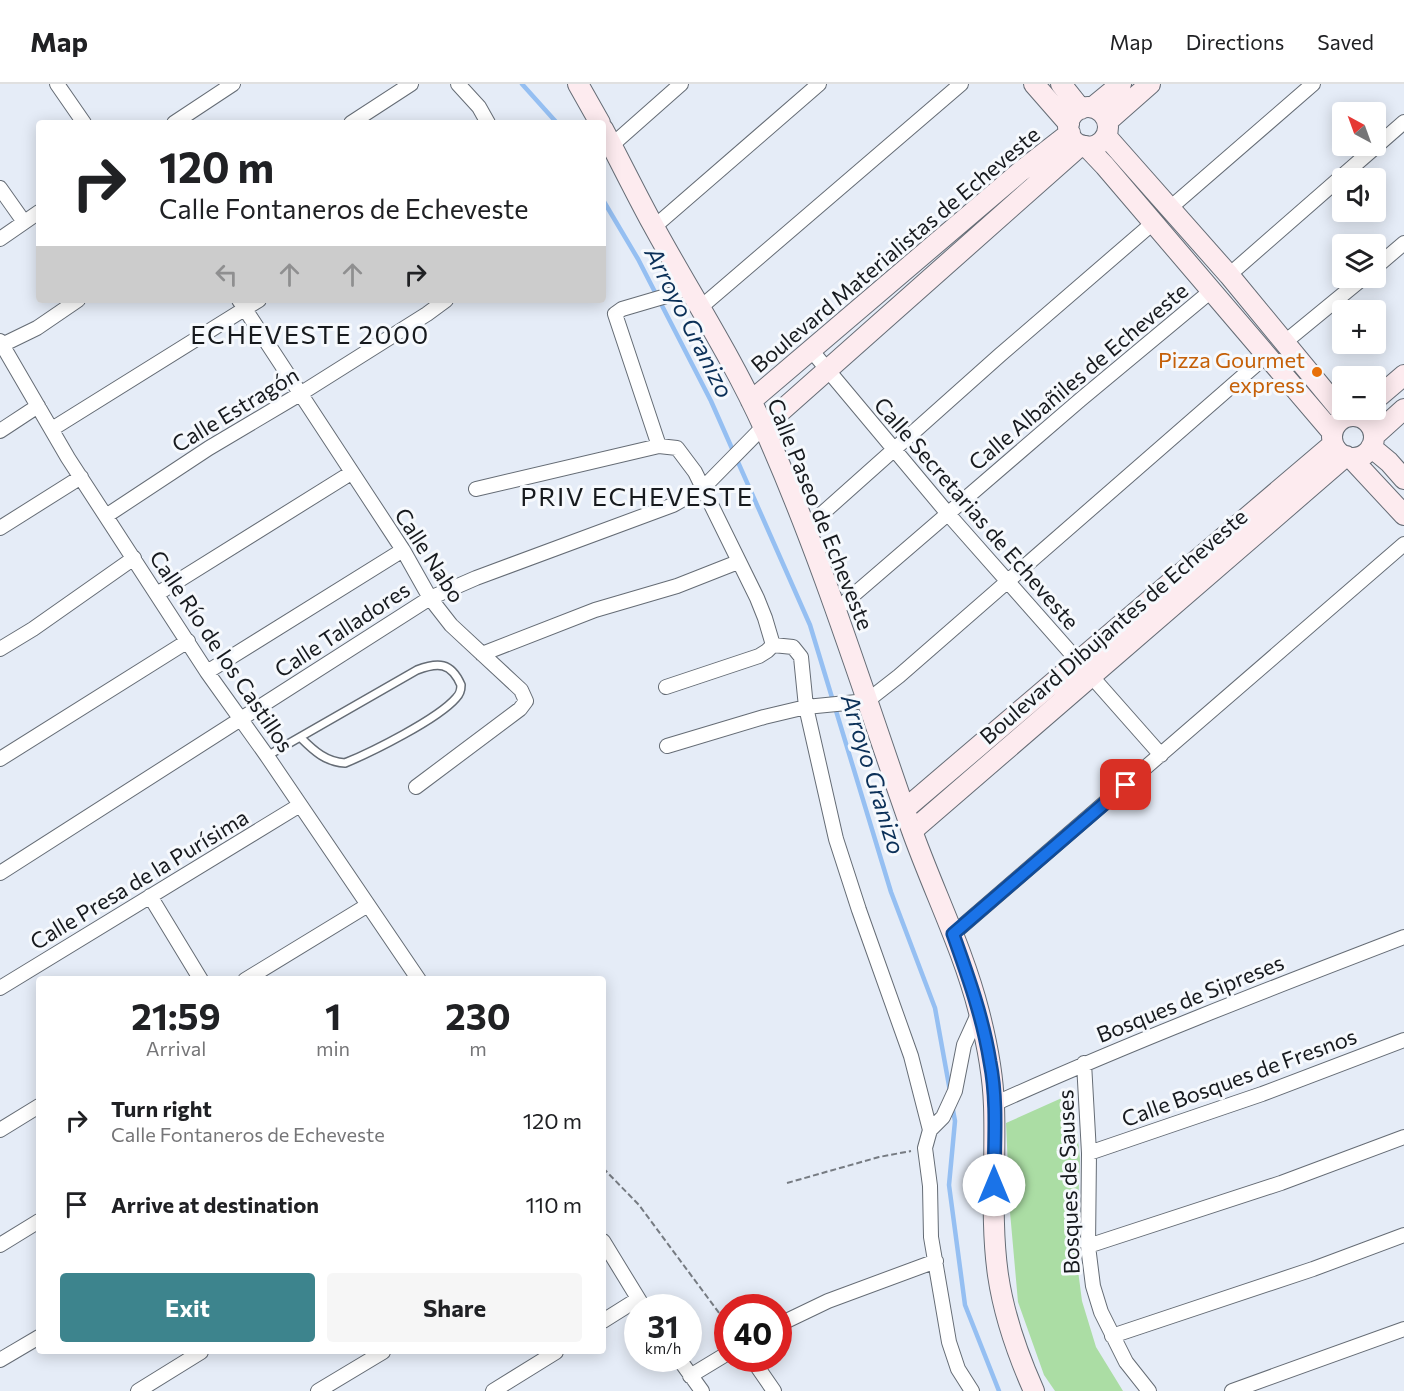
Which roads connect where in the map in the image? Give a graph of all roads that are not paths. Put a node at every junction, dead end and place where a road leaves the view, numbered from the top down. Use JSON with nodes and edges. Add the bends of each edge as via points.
{"nodes":[{"id":1,"x":411,"y":84,"type":"edge"},
{"id":2,"x":458,"y":84,"type":"edge"},
{"id":3,"x":578,"y":84,"type":"edge"},
{"id":4,"x":681,"y":84,"type":"edge"},
{"id":5,"x":819,"y":84,"type":"edge"},
{"id":6,"x":960,"y":84,"type":"edge"},
{"id":7,"x":1034,"y":84,"type":"edge"},
{"id":8,"x":1062,"y":84,"type":"edge"},
{"id":9,"x":1121,"y":84,"type":"edge"},
{"id":10,"x":1150,"y":84,"type":"edge"},
{"id":11,"x":1313,"y":84,"type":"edge"},
{"id":12,"x":61,"y":85,"type":"edge"},
{"id":13,"x":230,"y":85,"type":"edge"},
{"id":14,"x":82,"y":120,"type":"edge"},
{"id":15,"x":178,"y":120,"type":"edge"},
{"id":16,"x":356,"y":120,"type":"edge"},
{"id":17,"x":486,"y":120,"type":"edge"},
{"id":18,"x":598,"y":120,"type":"edge"},
{"id":19,"x":1404,"y":122,"type":"edge"},
{"id":20,"x":1080,"y":127,"type":"junction"},
{"id":21,"x":1107,"y":129,"type":"junction"},
{"id":22,"x":607,"y":137,"type":"edge"},
{"id":23,"x":0,"y":188,"type":"edge"},
{"id":24,"x":1170,"y":208,"type":"junction"},
{"id":25,"x":36,"y":214,"type":"edge"},
{"id":26,"x":24,"y":222,"type":"junction"},
{"id":27,"x":1153,"y":222,"type":"junction"},
{"id":28,"x":654,"y":227,"type":"junction"},
{"id":29,"x":0,"y":239,"type":"edge"},
{"id":30,"x":1404,"y":243,"type":"edge"},
{"id":31,"x":1386,"y":258,"type":"edge"},
{"id":32,"x":1228,"y":274,"type":"junction"},
{"id":33,"x":689,"y":286,"type":"junction"},
{"id":34,"x":1351,"y":288,"type":"edge"},
{"id":35,"x":1211,"y":291,"type":"junction"},
{"id":36,"x":74,"y":303,"type":"edge"},
{"id":37,"x":441,"y":303,"type":"edge"},
{"id":38,"x":241,"y":305,"type":"edge"},
{"id":39,"x":701,"y":307,"type":"junction"},
{"id":40,"x":1285,"y":342,"type":"junction"},
{"id":41,"x":1,"y":344,"type":"edge"},
{"id":42,"x":811,"y":350,"type":"junction"},
{"id":43,"x":1266,"y":356,"type":"junction"},
{"id":44,"x":826,"y":370,"type":"junction"},
{"id":45,"x":1404,"y":375,"type":"edge"},
{"id":46,"x":1332,"y":390,"type":"edge"},
{"id":47,"x":1386,"y":390,"type":"edge"},
{"id":48,"x":300,"y":394,"type":"junction"},
{"id":49,"x":751,"y":401,"type":"junction"},
{"id":50,"x":38,"y":406,"type":"junction"},
{"id":51,"x":1404,"y":409,"type":"edge"},
{"id":52,"x":1340,"y":420,"type":"edge"},
{"id":53,"x":1364,"y":420,"type":"edge"},
{"id":54,"x":764,"y":428,"type":"junction"},
{"id":55,"x":52,"y":429,"type":"junction"},
{"id":56,"x":0,"y":431,"type":"edge"},
{"id":57,"x":1372,"y":441,"type":"junction"},
{"id":58,"x":659,"y":446,"type":"junction"},
{"id":59,"x":1341,"y":447,"type":"junction"},
{"id":60,"x":893,"y":450,"type":"junction"},
{"id":61,"x":351,"y":473,"type":"junction"},
{"id":62,"x":81,"y":477,"type":"junction"},
{"id":63,"x":1404,"y":479,"type":"edge"},
{"id":64,"x":706,"y":485,"type":"junction"},
{"id":65,"x":476,"y":489,"type":"dead end"},
{"id":66,"x":949,"y":515,"type":"junction"},
{"id":67,"x":1404,"y":515,"type":"edge"},
{"id":68,"x":106,"y":516,"type":"junction"},
{"id":69,"x":0,"y":528,"type":"edge"},
{"id":70,"x":806,"y":528,"type":"junction"},
{"id":71,"x":1404,"y":544,"type":"edge"},
{"id":72,"x":403,"y":550,"type":"junction"},
{"id":73,"x":134,"y":558,"type":"junction"},
{"id":74,"x":738,"y":562,"type":"junction"},
{"id":75,"x":1009,"y":581,"type":"junction"},
{"id":76,"x":157,"y":594,"type":"junction"},
{"id":77,"x":430,"y":598,"type":"junction"},
{"id":78,"x":836,"y":610,"type":"junction"},
{"id":79,"x":188,"y":641,"type":"junction"},
{"id":80,"x":773,"y":645,"type":"junction"},
{"id":81,"x":0,"y":649,"type":"edge"},
{"id":82,"x":482,"y":654,"type":"junction"},
{"id":83,"x":1077,"y":661,"type":"junction"},
{"id":84,"x":207,"y":672,"type":"junction"},
{"id":85,"x":1090,"y":677,"type":"junction"},
{"id":86,"x":666,"y":687,"type":"dead end"},
{"id":87,"x":867,"y":701,"type":"junction"},
{"id":88,"x":812,"y":706,"type":"junction"},
{"id":89,"x":240,"y":720,"type":"junction"},
{"id":90,"x":301,"y":738,"type":"junction"},
{"id":91,"x":667,"y":746,"type":"dead end"},
{"id":92,"x":1161,"y":755,"type":"junction"},
{"id":93,"x":267,"y":756,"type":"junction"},
{"id":94,"x":0,"y":759,"type":"edge"},
{"id":95,"x":416,"y":787,"type":"dead end"},
{"id":96,"x":300,"y":805,"type":"junction"},
{"id":97,"x":905,"y":809,"type":"junction"},
{"id":98,"x":912,"y":831,"type":"junction"},
{"id":99,"x":0,"y":873,"type":"edge"},
{"id":100,"x":150,"y":896,"type":"junction"},
{"id":101,"x":368,"y":905,"type":"junction"},
{"id":102,"x":953,"y":934,"type":"junction"},
{"id":103,"x":1404,"y":937,"type":"edge"},
{"id":104,"x":199,"y":976,"type":"edge"},
{"id":105,"x":251,"y":976,"type":"edge"},
{"id":106,"x":416,"y":976,"type":"edge"},
{"id":107,"x":0,"y":988,"type":"edge"},
{"id":108,"x":979,"y":1012,"type":"junction"},
{"id":109,"x":1404,"y":1040,"type":"edge"},
{"id":110,"x":1084,"y":1064,"type":"junction"},
{"id":111,"x":994,"y":1104,"type":"junction"},
{"id":112,"x":36,"y":1108,"type":"edge"},
{"id":113,"x":0,"y":1130,"type":"edge"},
{"id":114,"x":930,"y":1130,"type":"junction"},
{"id":115,"x":1404,"y":1137,"type":"edge"},
{"id":116,"x":1089,"y":1153,"type":"junction"},
{"id":117,"x":36,"y":1223,"type":"edge"},
{"id":118,"x":1404,"y":1235,"type":"edge"},
{"id":119,"x":0,"y":1245,"type":"edge"},
{"id":120,"x":606,"y":1246,"type":"edge"},
{"id":121,"x":1088,"y":1246,"type":"junction"},
{"id":122,"x":936,"y":1261,"type":"junction"},
{"id":123,"x":635,"y":1294,"type":"edge"},
{"id":124,"x":624,"y":1312,"type":"edge"},
{"id":125,"x":792,"y":1318,"type":"edge"},
{"id":126,"x":606,"y":1320,"type":"edge"},
{"id":127,"x":1404,"y":1329,"type":"edge"},
{"id":128,"x":1112,"y":1336,"type":"junction"},
{"id":129,"x":36,"y":1339,"type":"edge"},
{"id":130,"x":198,"y":1354,"type":"edge"},
{"id":131,"x":380,"y":1354,"type":"edge"},
{"id":132,"x":553,"y":1354,"type":"edge"},
{"id":133,"x":0,"y":1360,"type":"edge"},
{"id":134,"x":714,"y":1361,"type":"edge"},
{"id":135,"x":687,"y":1372,"type":"edge"},
{"id":136,"x":761,"y":1372,"type":"edge"},
{"id":137,"x":690,"y":1376,"type":"junction"},
{"id":138,"x":138,"y":1391,"type":"edge"},
{"id":139,"x":318,"y":1391,"type":"edge"},
{"id":140,"x":493,"y":1391,"type":"edge"},
{"id":141,"x":702,"y":1391,"type":"edge"},
{"id":142,"x":774,"y":1391,"type":"edge"},
{"id":143,"x":972,"y":1391,"type":"edge"},
{"id":144,"x":1034,"y":1391,"type":"edge"},
{"id":145,"x":1149,"y":1391,"type":"edge"},
{"id":146,"x":1232,"y":1391,"type":"edge"}],
"edges":[{"from":1,"to":16,"type":"street"},
{"from":2,"to":17,"type":"street"},
{"from":3,"to":18,"type":"street"},
{"from":4,"to":22,"type":"street"},
{"from":5,"to":28,"type":"street"},
{"from":6,"to":39,"type":"street"},
{"from":7,"to":20,"type":"street"},
{"from":8,"to":20,"type":"street"},
{"from":9,"to":20,"type":"street","name":"Boulevard Materialistas de Echeveste"},
{"from":10,"to":21,"type":"street"},
{"from":11,"to":24,"type":"street"},
{"from":12,"to":14,"type":"street"},
{"from":13,"to":15,"type":"street"},
{"from":19,"to":32,"type":"street"},
{"from":20,"to":21,"type":"street","via":[[1097,144]]},
{"from":20,"to":21,"type":"street","via":[[1102,112]]},
{"from":20,"to":27,"type":"street","via":[[1105,166]]},
{"from":20,"to":42,"type":"street","name":"Boulevard Materialistas de Echeveste","via":[[1021,171]]},
{"from":20,"to":44,"type":"street","name":"Boulevard Materialistas de Echeveste"},
{"from":21,"to":24,"type":"street"},
{"from":22,"to":28,"type":"street","name":"Calle Paseo de Echeveste"},
{"from":23,"to":26,"type":"street"},
{"from":24,"to":32,"type":"street"},
{"from":25,"to":26,"type":"street"},
{"from":26,"to":29,"type":"street"},
{"from":27,"to":35,"type":"street"},
{"from":27,"to":60,"type":"street"},
{"from":28,"to":33,"type":"street","name":"Calle Paseo de Echeveste"},
{"from":30,"to":31,"type":"street"},
{"from":32,"to":40,"type":"street"},
{"from":33,"to":39,"type":"street","name":"Calle Paseo de Echeveste"},
{"from":33,"to":58,"type":"street","via":[[618,311],[615,316]]},
{"from":34,"to":40,"type":"street"},
{"from":35,"to":43,"type":"street"},
{"from":35,"to":66,"type":"street","name":"Calle Albañiles de Echeveste"},
{"from":36,"to":41,"type":"street","via":[[38,328]]},
{"from":37,"to":48,"type":"street","name":"Calle Estragón"},
{"from":38,"to":48,"type":"street","name":"Calle Nabo"},
{"from":38,"to":55,"type":"street"},
{"from":39,"to":49,"type":"street","name":"Calle Paseo de Echeveste"},
{"from":40,"to":46,"type":"street"},
{"from":41,"to":50,"type":"street","name":"Calle Río de los Castillos"},
{"from":42,"to":44,"type":"street","name":"Calle Secretarias de Echeveste"},
{"from":42,"to":49,"type":"street","name":"Boulevard Materialistas de Echeveste"},
{"from":43,"to":59,"type":"street"},
{"from":43,"to":75,"type":"street"},
{"from":44,"to":54,"type":"street","name":"Boulevard Materialistas de Echeveste"},
{"from":44,"to":60,"type":"street","name":"Calle Secretarias de Echeveste"},
{"from":45,"to":47,"type":"street"},
{"from":48,"to":61,"type":"street","name":"Calle Nabo"},
{"from":48,"to":68,"type":"street","name":"Calle Estragón"},
{"from":49,"to":54,"type":"street","name":"Calle Paseo de Echeveste"},
{"from":50,"to":55,"type":"street","name":"Calle Río de los Castillos"},
{"from":50,"to":56,"type":"street"},
{"from":51,"to":57,"type":"street"},
{"from":52,"to":59,"type":"street"},
{"from":53,"to":57,"type":"street","via":[[1373,430]]},
{"from":54,"to":64,"type":"street","name":"Boulevard Materialistas de Echeveste"},
{"from":54,"to":70,"type":"street","name":"Calle Paseo de Echeveste"},
{"from":55,"to":62,"type":"street","name":"Calle Río de los Castillos"},
{"from":57,"to":59,"type":"street","via":[[1363,455]]},
{"from":57,"to":63,"type":"street"},
{"from":58,"to":64,"type":"street","via":[[677,448]]},
{"from":58,"to":65,"type":"street"},
{"from":59,"to":67,"type":"street"},
{"from":59,"to":83,"type":"street","name":"Boulevard Dibujantes de Echeveste"},
{"from":59,"to":85,"type":"street","name":"Boulevard Dibujantes de Echeveste"},
{"from":60,"to":66,"type":"street","name":"Calle Secretarias de Echeveste"},
{"from":60,"to":70,"type":"street"},
{"from":61,"to":72,"type":"street","name":"Calle Nabo"},
{"from":61,"to":76,"type":"street"},
{"from":62,"to":68,"type":"street","name":"Calle Río de los Castillos"},
{"from":62,"to":69,"type":"street"},
{"from":64,"to":74,"type":"street"},
{"from":64,"to":77,"type":"street","name":"Calle Talladores","via":[[673,506]]},
{"from":66,"to":75,"type":"street","name":"Calle Secretarias de Echeveste"},
{"from":66,"to":78,"type":"street","name":"Calle Albañiles de Echeveste"},
{"from":68,"to":73,"type":"street","name":"Calle Río de los Castillos"},
{"from":70,"to":78,"type":"street","name":"Calle Paseo de Echeveste"},
{"from":71,"to":92,"type":"street"},
{"from":72,"to":77,"type":"street","name":"Calle Nabo"},
{"from":72,"to":84,"type":"street"},
{"from":73,"to":76,"type":"street","name":"Calle Río de los Castillos"},
{"from":73,"to":81,"type":"street"},
{"from":74,"to":80,"type":"street","via":[[765,618]]},
{"from":74,"to":82,"type":"street","via":[[677,586],[595,610]]},
{"from":75,"to":83,"type":"street","name":"Calle Secretarias de Echeveste"},
{"from":75,"to":87,"type":"street"},
{"from":76,"to":79,"type":"street","name":"Calle Río de los Castillos"},
{"from":77,"to":82,"type":"street","name":"Calle Nabo","via":[[451,626]]},
{"from":77,"to":89,"type":"street","name":"Calle Talladores"},
{"from":78,"to":87,"type":"street","name":"Calle Paseo de Echeveste"},
{"from":79,"to":84,"type":"street","name":"Calle Río de los Castillos"},
{"from":79,"to":94,"type":"street"},
{"from":80,"to":86,"type":"street","via":[[759,656]]},
{"from":80,"to":88,"type":"street","via":[[793,646],[801,657]]},
{"from":82,"to":95,"type":"street","name":"Calle Nabo","via":[[521,690],[526,701]]},
{"from":83,"to":85,"type":"street","name":"Calle Secretarias de Echeveste"},
{"from":83,"to":97,"type":"street","name":"Boulevard Dibujantes de Echeveste"},
{"from":84,"to":89,"type":"street","name":"Calle Río de los Castillos"},
{"from":85,"to":92,"type":"street","name":"Calle Secretarias de Echeveste"},
{"from":85,"to":98,"type":"street","name":"Boulevard Dibujantes de Echeveste"},
{"from":87,"to":88,"type":"street"},
{"from":87,"to":97,"type":"street","name":"Calle Paseo de Echeveste"},
{"from":88,"to":91,"type":"street"},
{"from":88,"to":114,"type":"street","via":[[836,839],[911,1056]]},
{"from":89,"to":93,"type":"street","name":"Calle Río de los Castillos"},
{"from":89,"to":99,"type":"street","name":"Calle Talladores"},
{"from":90,"to":90,"type":"lane","via":[[429,665],[449,669],[461,685],[455,700],[434,715],[345,763],[325,759]]},
{"from":90,"to":93,"type":"lane"},
{"from":92,"to":102,"type":"street"},
{"from":93,"to":96,"type":"street","name":"Calle Río de los Castillos"},
{"from":96,"to":100,"type":"street","name":"Calle Presa de la Purísima"},
{"from":96,"to":101,"type":"street","name":"Calle Río de los Castillos"},
{"from":97,"to":98,"type":"street","name":"Calle Paseo de Echeveste"},
{"from":98,"to":102,"type":"street","name":"Calle Paseo de Echeveste"},
{"from":100,"to":104,"type":"street"},
{"from":100,"to":107,"type":"street","name":"Calle Presa de la Purísima"},
{"from":101,"to":105,"type":"street"},
{"from":101,"to":106,"type":"street","name":"Calle Río de los Castillos"},
{"from":102,"to":108,"type":"street","name":"Calle Paseo de Echeveste"},
{"from":103,"to":110,"type":"street","name":"Bosques de Sipreses"},
{"from":108,"to":111,"type":"street","name":"Calle Paseo de Echeveste","via":[[991,1063]]},
{"from":108,"to":114,"type":"street","via":[[964,1045],[956,1091],[943,1117]]},
{"from":109,"to":116,"type":"street","name":"Calle Bosques de Fresnos"},
{"from":110,"to":111,"type":"street","name":"Bosques de Sipreses"},
{"from":110,"to":116,"type":"street","name":"Bosques de Sauses"},
{"from":111,"to":144,"type":"street","name":"Calle Paseo de Echeveste","via":[[998,1273],[1016,1351]]},
{"from":112,"to":113,"type":"street"},
{"from":114,"to":122,"type":"street","via":[[925,1148]]},
{"from":115,"to":121,"type":"street","via":[[1281,1183]]},
{"from":116,"to":121,"type":"street","name":"Bosques de Sauses"},
{"from":117,"to":119,"type":"street"},
{"from":118,"to":128,"type":"street"},
{"from":120,"to":123,"type":"street"},
{"from":121,"to":128,"type":"street","name":"Bosques de Sauses","via":[[1092,1286]]},
{"from":122,"to":125,"type":"street"},
{"from":122,"to":143,"type":"street","via":[[949,1342],[958,1369]]},
{"from":124,"to":126,"type":"street"},
{"from":127,"to":146,"type":"street"},
{"from":128,"to":145,"type":"street","name":"Bosques de Sauses"},
{"from":129,"to":133,"type":"street"},
{"from":130,"to":138,"type":"street"},
{"from":131,"to":139,"type":"street"},
{"from":132,"to":140,"type":"street"},
{"from":134,"to":137,"type":"street"},
{"from":135,"to":137,"type":"street"},
{"from":136,"to":142,"type":"street"},
{"from":137,"to":141,"type":"street"}]}
